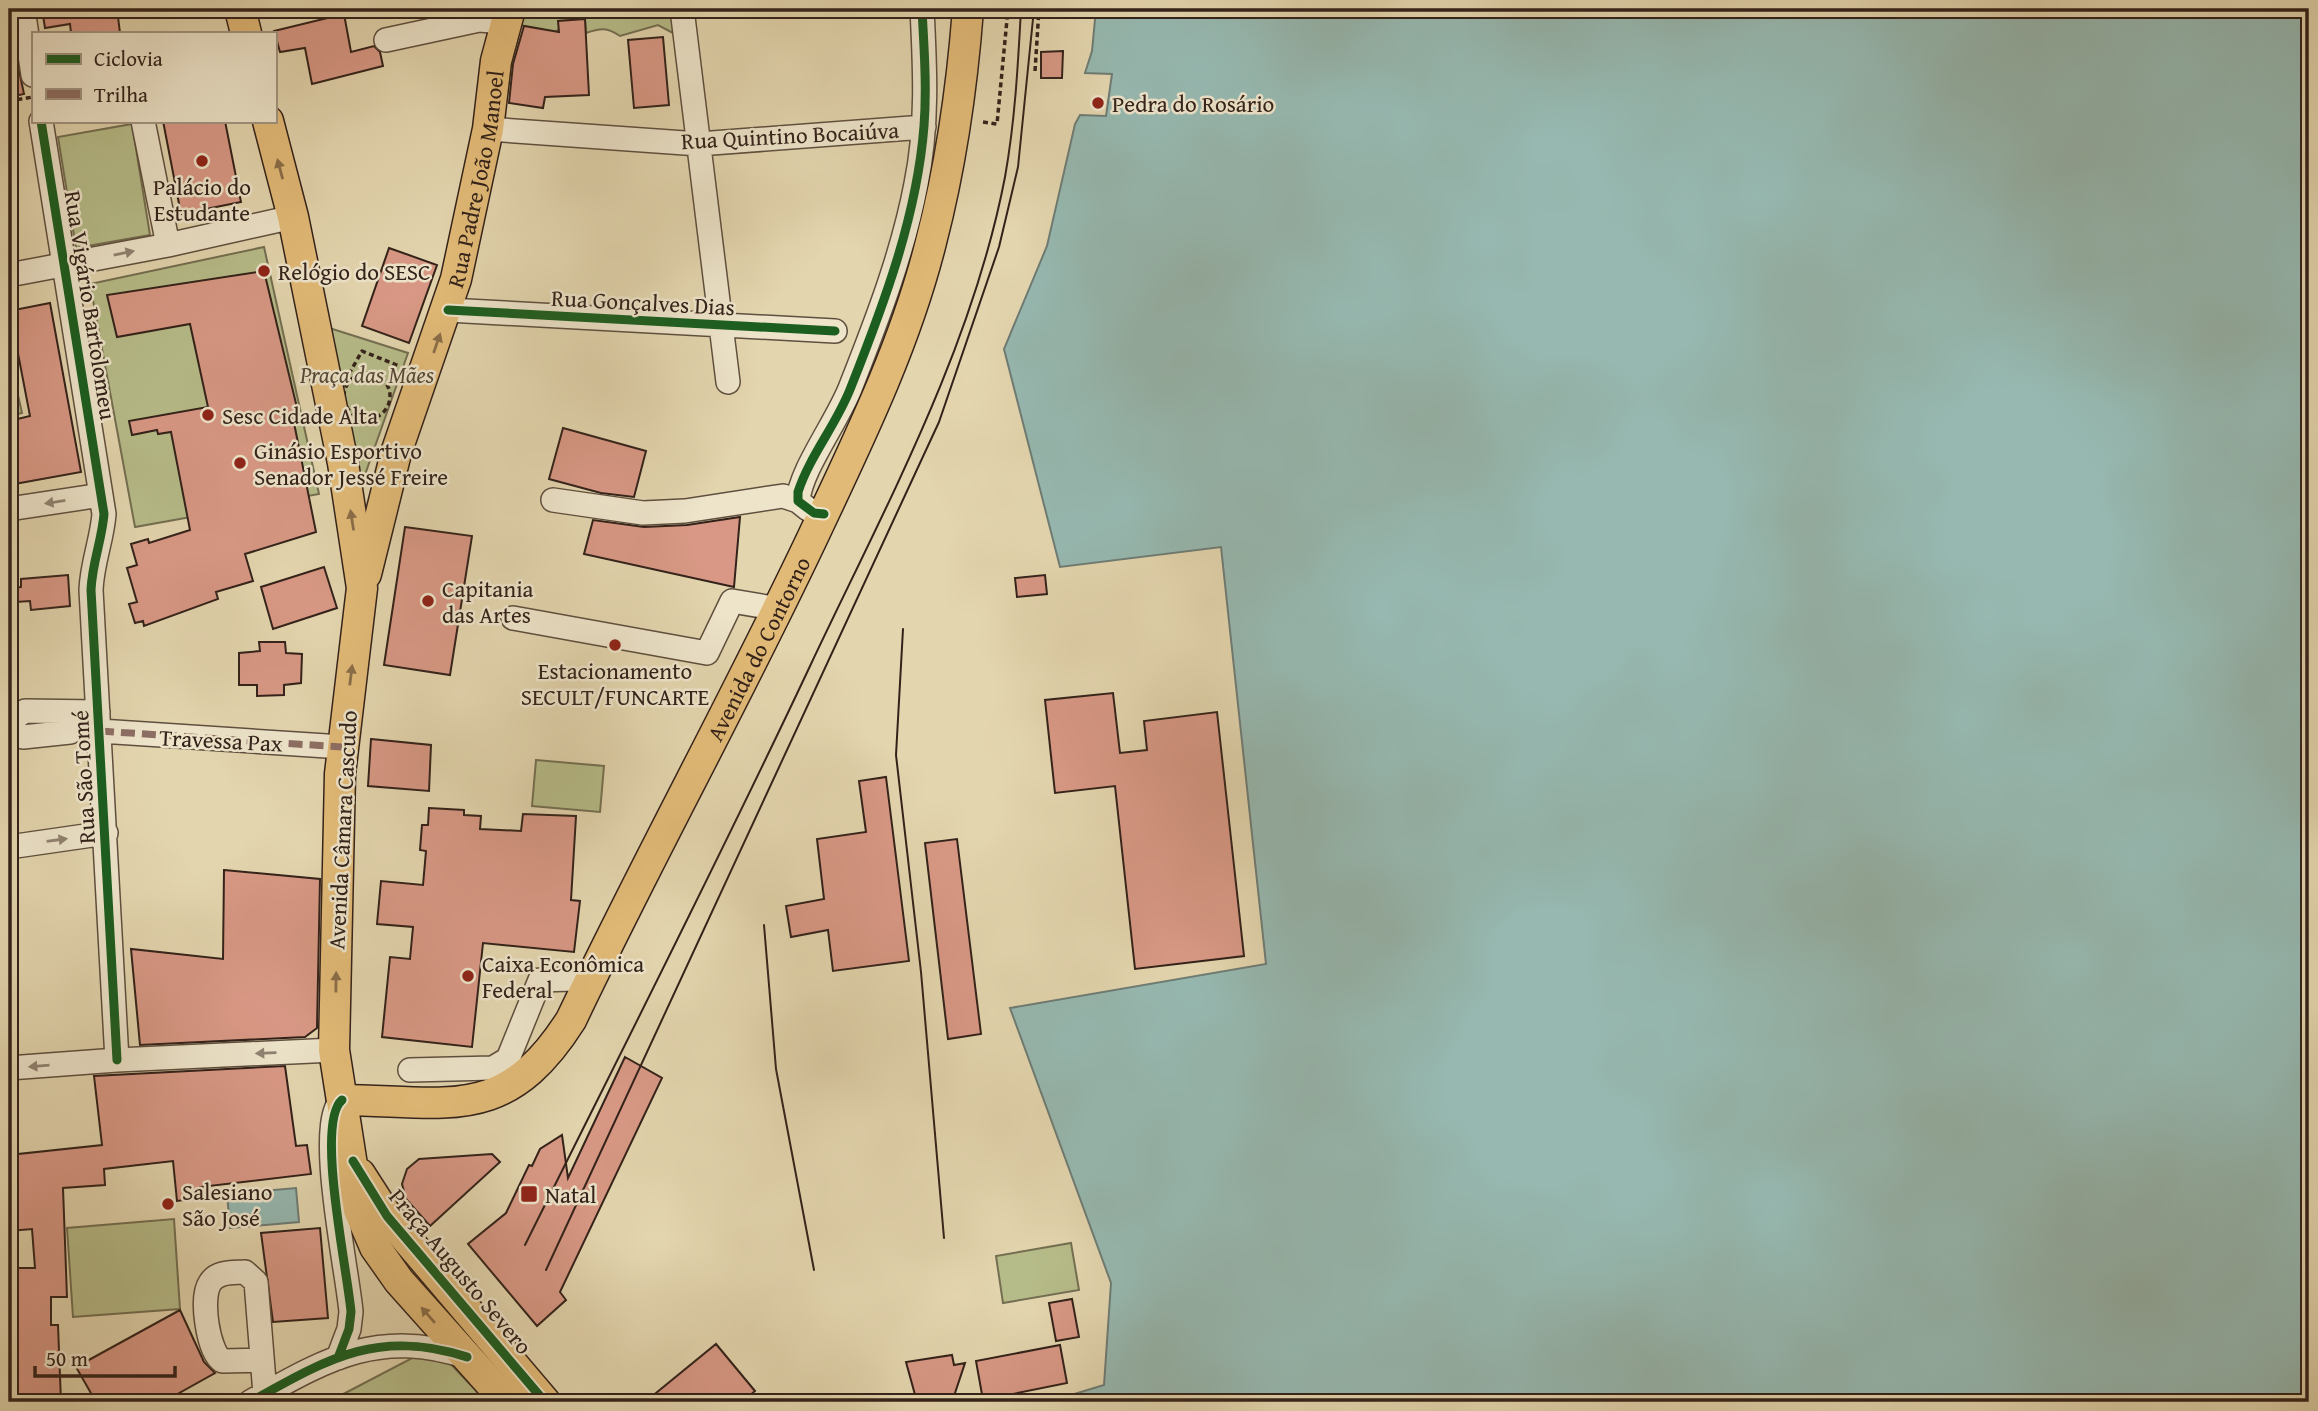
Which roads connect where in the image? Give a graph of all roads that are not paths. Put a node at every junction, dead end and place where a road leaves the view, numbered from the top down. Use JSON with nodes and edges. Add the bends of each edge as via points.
{"nodes":[{"id":1,"x":23,"y":9,"type":"edge"},
{"id":2,"x":240,"y":9,"type":"edge"},
{"id":3,"x":682,"y":9,"type":"edge"},
{"id":4,"x":922,"y":9,"type":"edge"},
{"id":5,"x":968,"y":9,"type":"edge"},
{"id":6,"x":508,"y":15,"type":"edge"},
{"id":7,"x":246,"y":32,"type":"edge"},
{"id":8,"x":386,"y":40,"type":"dead end"},
{"id":9,"x":32,"y":68,"type":"edge"},
{"id":10,"x":41,"y":122,"type":"edge"},
{"id":11,"x":143,"y":122,"type":"edge"},
{"id":12,"x":268,"y":122,"type":"edge"},
{"id":13,"x":924,"y":127,"type":"junction"},
{"id":14,"x":488,"y":129,"type":"junction"},
{"id":15,"x":699,"y":144,"type":"junction"},
{"id":16,"x":293,"y":217,"type":"junction"},
{"id":17,"x":169,"y":245,"type":"junction"},
{"id":18,"x":64,"y":265,"type":"junction"},
{"id":19,"x":9,"y":275,"type":"edge"},
{"id":20,"x":447,"y":310,"type":"junction"},
{"id":21,"x":722,"y":325,"type":"junction"},
{"id":22,"x":835,"y":331,"type":"dead end"},
{"id":23,"x":728,"y":382,"type":"dead end"},
{"id":24,"x":101,"y":495,"type":"junction"},
{"id":25,"x":553,"y":500,"type":"dead end"},
{"id":26,"x":797,"y":501,"type":"junction"},
{"id":27,"x":9,"y":509,"type":"edge"},
{"id":28,"x":824,"y":514,"type":"junction"},
{"id":29,"x":362,"y":587,"type":"junction"},
{"id":30,"x":779,"y":609,"type":"junction"},
{"id":31,"x":513,"y":618,"type":"dead end"},
{"id":32,"x":99,"y":722,"type":"junction"},
{"id":33,"x":70,"y":732,"type":"dead end"},
{"id":34,"x":342,"y":747,"type":"junction"},
{"id":35,"x":106,"y":834,"type":"junction"},
{"id":36,"x":9,"y":847,"type":"edge"},
{"id":37,"x":588,"y":986,"type":"junction"},
{"id":38,"x":334,"y":1051,"type":"junction"},
{"id":39,"x":117,"y":1060,"type":"junction"},
{"id":40,"x":9,"y":1069,"type":"edge"},
{"id":41,"x":410,"y":1070,"type":"dead end"},
{"id":42,"x":342,"y":1100,"type":"junction"},
{"id":43,"x":353,"y":1161,"type":"junction"},
{"id":44,"x":467,"y":1357,"type":"junction"},
{"id":45,"x":338,"y":1358,"type":"junction"},
{"id":46,"x":262,"y":1360,"type":"dead end"},
{"id":47,"x":258,"y":1398,"type":"edge"},
{"id":48,"x":507,"y":1402,"type":"edge"},
{"id":49,"x":545,"y":1402,"type":"edge"}],
"edges":[{"from":1,"to":9,"type":"street"},
{"from":2,"to":7,"type":"main road"},
{"from":3,"to":15,"type":"street"},
{"from":4,"to":13,"type":"street"},
{"from":5,"to":28,"type":"main road","name":"Avenida do Contorno","via":[[955,138],[931,244],[898,348]]},
{"from":6,"to":8,"type":"street"},
{"from":6,"to":14,"type":"main road","name":"Rua Padre João Manoel","via":[[496,61]]},
{"from":10,"to":18,"type":"street","name":"Rua Vigário Bartolomeu"},
{"from":11,"to":17,"type":"street"},
{"from":16,"to":12,"type":"main road","name":"Avenida Câmara Cascudo","one_way":true},
{"from":13,"to":15,"type":"street","name":"Rua Quintino Bocaiúva"},
{"from":13,"to":26,"type":"street","via":[[916,183],[886,294],[850,390],[801,482]]},
{"from":14,"to":15,"type":"street","name":"Rua Quintino Bocaiúva"},
{"from":14,"to":20,"type":"main road","name":"Rua Padre João Manoel"},
{"from":15,"to":21,"type":"street"},
{"from":16,"to":17,"type":"street"},
{"from":29,"to":16,"type":"main road","name":"Avenida Câmara Cascudo","one_way":true,"via":[[343,463]]},
{"from":18,"to":17,"type":"street","one_way":true},
{"from":18,"to":19,"type":"street"},
{"from":18,"to":24,"type":"street","name":"Rua Vigário Bartolomeu"},
{"from":20,"to":21,"type":"street","name":"Rua Gonçalves Dias"},
{"from":29,"to":20,"type":"main road","name":"Rua Padre João Manoel","one_way":true,"via":[[396,453]]},
{"from":21,"to":22,"type":"street","name":"Rua Gonçalves Dias"},
{"from":21,"to":23,"type":"street"},
{"from":24,"to":27,"type":"street","one_way":true},
{"from":24,"to":32,"type":"street","name":"Rua São Tomé","via":[[102,537],[83,615]]},
{"from":25,"to":26,"type":"street","via":[[643,513],[764,496]]},
{"from":26,"to":28,"type":"street"},
{"from":28,"to":30,"type":"main road","name":"Avenida do Contorno"},
{"from":34,"to":29,"type":"main road","name":"Avenida Câmara Cascudo","one_way":true},
{"from":30,"to":31,"type":"street","via":[[732,601],[707,653]]},
{"from":30,"to":37,"type":"main road","name":"Avenida do Contorno"},
{"from":32,"to":33,"type":"street","name":"Travessa Pax","via":[[25,711],[13,719],[14,731],[23,737]]},
{"from":32,"to":34,"type":"street","name":"Travessa Pax"},
{"from":32,"to":35,"type":"street","name":"Rua São Tomé"},
{"from":38,"to":34,"type":"main road","name":"Avenida Câmara Cascudo","one_way":true},
{"from":36,"to":35,"type":"street","one_way":true},
{"from":35,"to":39,"type":"street","name":"Rua São Tomé"},
{"from":37,"to":41,"type":"street","via":[[572,979],[540,980],[512,1056],[493,1068]]},
{"from":37,"to":42,"type":"main road","name":"Avenida do Contorno","via":[[550,1053],[509,1086],[463,1102]]},
{"from":38,"to":39,"type":"street","one_way":true},
{"from":38,"to":42,"type":"main road","name":"Avenida Câmara Cascudo"},
{"from":39,"to":40,"type":"street","one_way":true},
{"from":42,"to":43,"type":"main road"},
{"from":42,"to":45,"type":"street","name":"Avenida Câmara Cascudo","via":[[332,1115],[330,1154],[351,1312]]},
{"from":44,"to":43,"type":"main road","one_way":true,"via":[[375,1247],[359,1210]]},
{"from":43,"to":49,"type":"main road","name":"Praça Augusto Severo","via":[[387,1216]]},
{"from":44,"to":45,"type":"street","via":[[402,1343],[364,1348]]},
{"from":44,"to":48,"type":"main road"},
{"from":45,"to":47,"type":"street"},
{"from":46,"to":47,"type":"street"}]}
